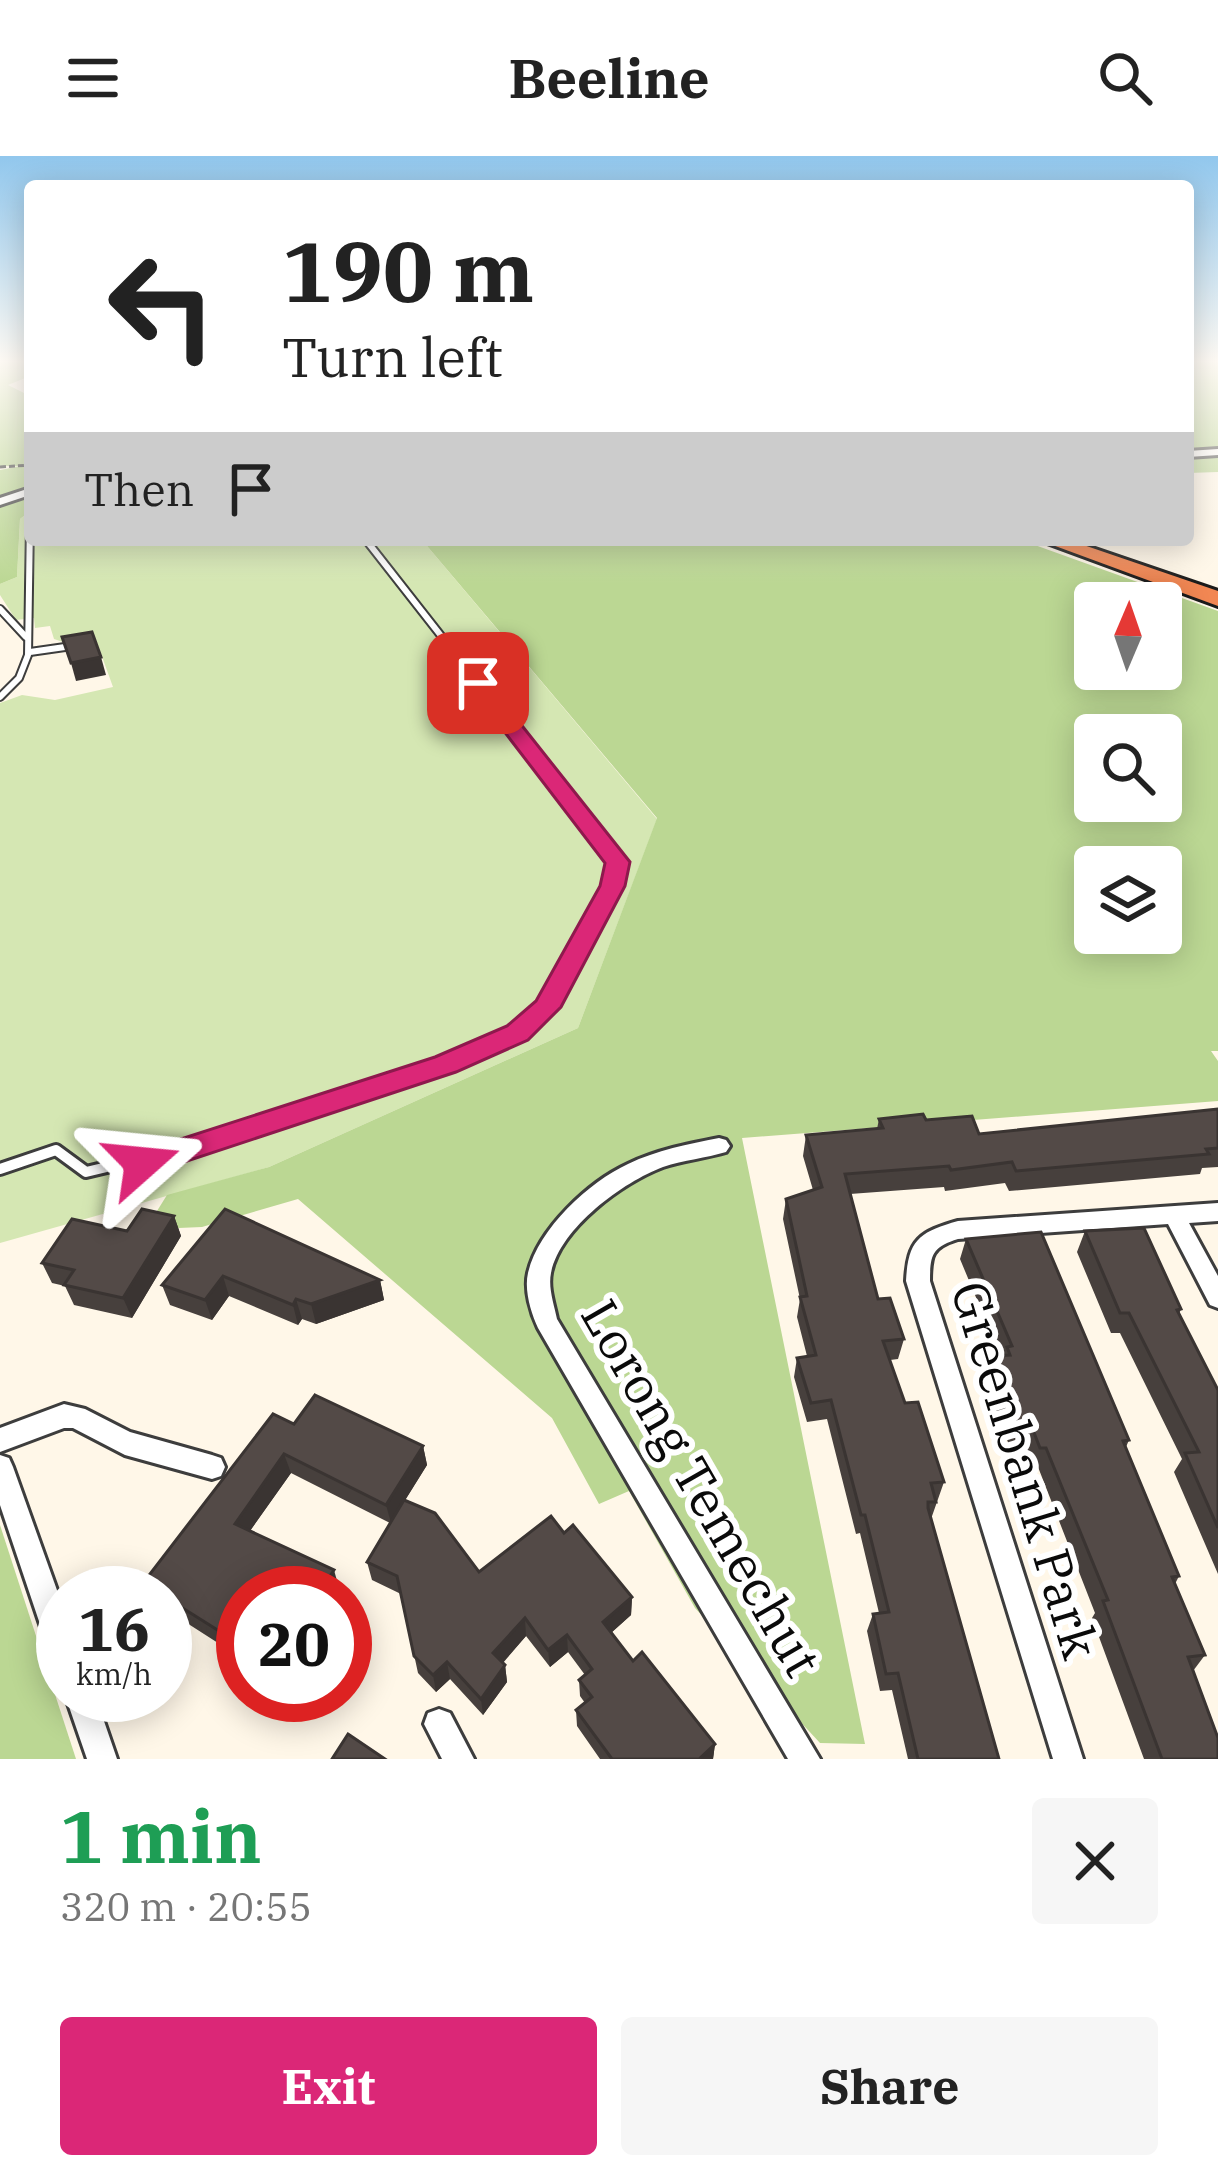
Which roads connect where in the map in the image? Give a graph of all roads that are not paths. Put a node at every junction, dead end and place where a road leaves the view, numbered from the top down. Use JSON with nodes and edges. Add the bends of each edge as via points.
{"nodes":[{"id":1,"x":29,"y":546,"type":"edge"},
{"id":2,"x":371,"y":546,"type":"edge"},
{"id":3,"x":1066,"y":546,"type":"edge"},
{"id":4,"x":1131,"y":546,"type":"edge"},
{"id":5,"x":1218,"y":577,"type":"edge"},
{"id":6,"x":1218,"y":599,"type":"edge"},
{"id":7,"x":0,"y":609,"type":"edge"},
{"id":8,"x":26,"y":637,"type":"junction"},
{"id":9,"x":92,"y":643,"type":"edge"},
{"id":10,"x":30,"y":652,"type":"junction"},
{"id":11,"x":0,"y":697,"type":"edge"},
{"id":12,"x":718,"y":1146,"type":"dead end"},
{"id":13,"x":0,"y":1169,"type":"edge"},
{"id":14,"x":1218,"y":1211,"type":"edge"},
{"id":15,"x":1174,"y":1215,"type":"junction"},
{"id":16,"x":1218,"y":1298,"type":"edge"},
{"id":17,"x":0,"y":1440,"type":"edge"},
{"id":18,"x":212,"y":1467,"type":"dead end"},
{"id":19,"x":0,"y":1468,"type":"edge"},
{"id":20,"x":36,"y":1571,"type":"edge"},
{"id":21,"x":89,"y":1722,"type":"edge"},
{"id":22,"x":440,"y":1724,"type":"dead end"},
{"id":23,"x":102,"y":1759,"type":"edge"},
{"id":24,"x":459,"y":1759,"type":"edge"},
{"id":25,"x":805,"y":1759,"type":"edge"},
{"id":26,"x":1068,"y":1759,"type":"edge"}],
"edges":[{"from":1,"to":8,"type":"lane"},
{"from":2,"to":13,"type":"lane","via":[[618,862],[613,886],[547,1007],[517,1033],[446,1065],[142,1163],[86,1172],[56,1150]]},
{"from":3,"to":6,"type":"highway"},
{"from":4,"to":5,"type":"highway"},
{"from":7,"to":8,"type":"lane"},
{"from":8,"to":10,"type":"lane"},
{"from":9,"to":10,"type":"lane"},
{"from":10,"to":11,"type":"lane","via":[[20,678]]},
{"from":12,"to":25,"type":"street","name":"Lorong Temechut","via":[[617,1176],[554,1242],[538,1277],[546,1321]]},
{"from":14,"to":15,"type":"street","name":"Greenbank Park"},
{"from":15,"to":16,"type":"street"},
{"from":15,"to":26,"type":"street","name":"Greenbank Park","via":[[958,1230],[925,1244],[916,1266]]},
{"from":17,"to":18,"type":"street","via":[[64,1416]]},
{"from":19,"to":20,"type":"street"},
{"from":21,"to":23,"type":"street"},
{"from":22,"to":24,"type":"street"}]}
